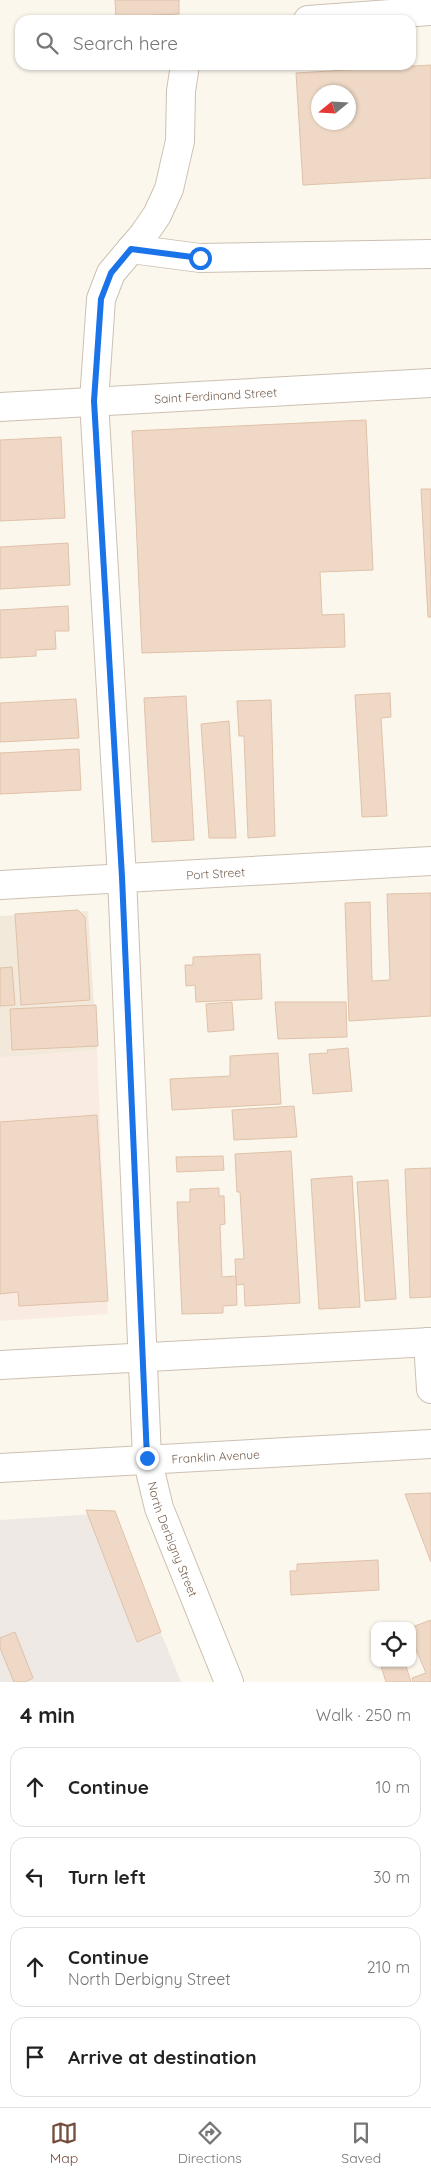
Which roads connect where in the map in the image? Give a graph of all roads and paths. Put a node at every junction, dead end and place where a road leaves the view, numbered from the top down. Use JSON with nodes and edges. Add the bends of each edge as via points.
{"nodes":[{"id":1,"x":431,"y":11,"type":"edge"},
{"id":2,"x":376,"y":15,"type":"edge"},
{"id":3,"x":184,"y":70,"type":"edge"},
{"id":4,"x":131,"y":249,"type":"junction"},
{"id":5,"x":431,"y":254,"type":"edge"},
{"id":6,"x":431,"y":383,"type":"edge"},
{"id":7,"x":94,"y":401,"type":"junction"},
{"id":8,"x":0,"y":407,"type":"edge"},
{"id":9,"x":431,"y":861,"type":"edge"},
{"id":10,"x":122,"y":877,"type":"junction"},
{"id":11,"x":0,"y":885,"type":"edge"},
{"id":12,"x":429,"y":1342,"type":"edge"},
{"id":13,"x":144,"y":1356,"type":"junction"},
{"id":14,"x":0,"y":1365,"type":"edge"},
{"id":15,"x":431,"y":1389,"type":"edge"},
{"id":16,"x":431,"y":1444,"type":"edge"},
{"id":17,"x":147,"y":1458,"type":"junction"},
{"id":18,"x":0,"y":1468,"type":"edge"},
{"id":19,"x":229,"y":1682,"type":"edge"}],
"edges":[{"from":1,"to":2,"type":"street"},
{"from":3,"to":4,"type":"street","name":"North Derbigny Street","via":[[180,141],[170,189],[157,215]]},
{"from":4,"to":5,"type":"street","via":[[200,258]]},
{"from":4,"to":7,"type":"street","name":"North Derbigny Street","via":[[111,273],[101,299]]},
{"from":6,"to":7,"type":"street","name":"Saint Ferdinand Street"},
{"from":7,"to":8,"type":"street","name":"Saint Ferdinand Street"},
{"from":7,"to":10,"type":"street","name":"North Derbigny Street"},
{"from":9,"to":10,"type":"street","name":"Port Street"},
{"from":10,"to":11,"type":"street","name":"Port Street"},
{"from":10,"to":13,"type":"street","name":"North Derbigny Street"},
{"from":12,"to":13,"type":"street"},
{"from":12,"to":15,"type":"street"},
{"from":13,"to":14,"type":"street"},
{"from":13,"to":17,"type":"street","name":"North Derbigny Street"},
{"from":16,"to":17,"type":"street","name":"Franklin Avenue"},
{"from":17,"to":18,"type":"street","name":"Franklin Avenue"},
{"from":17,"to":19,"type":"street","name":"North Derbigny Street","via":[[159,1508]]}]}
